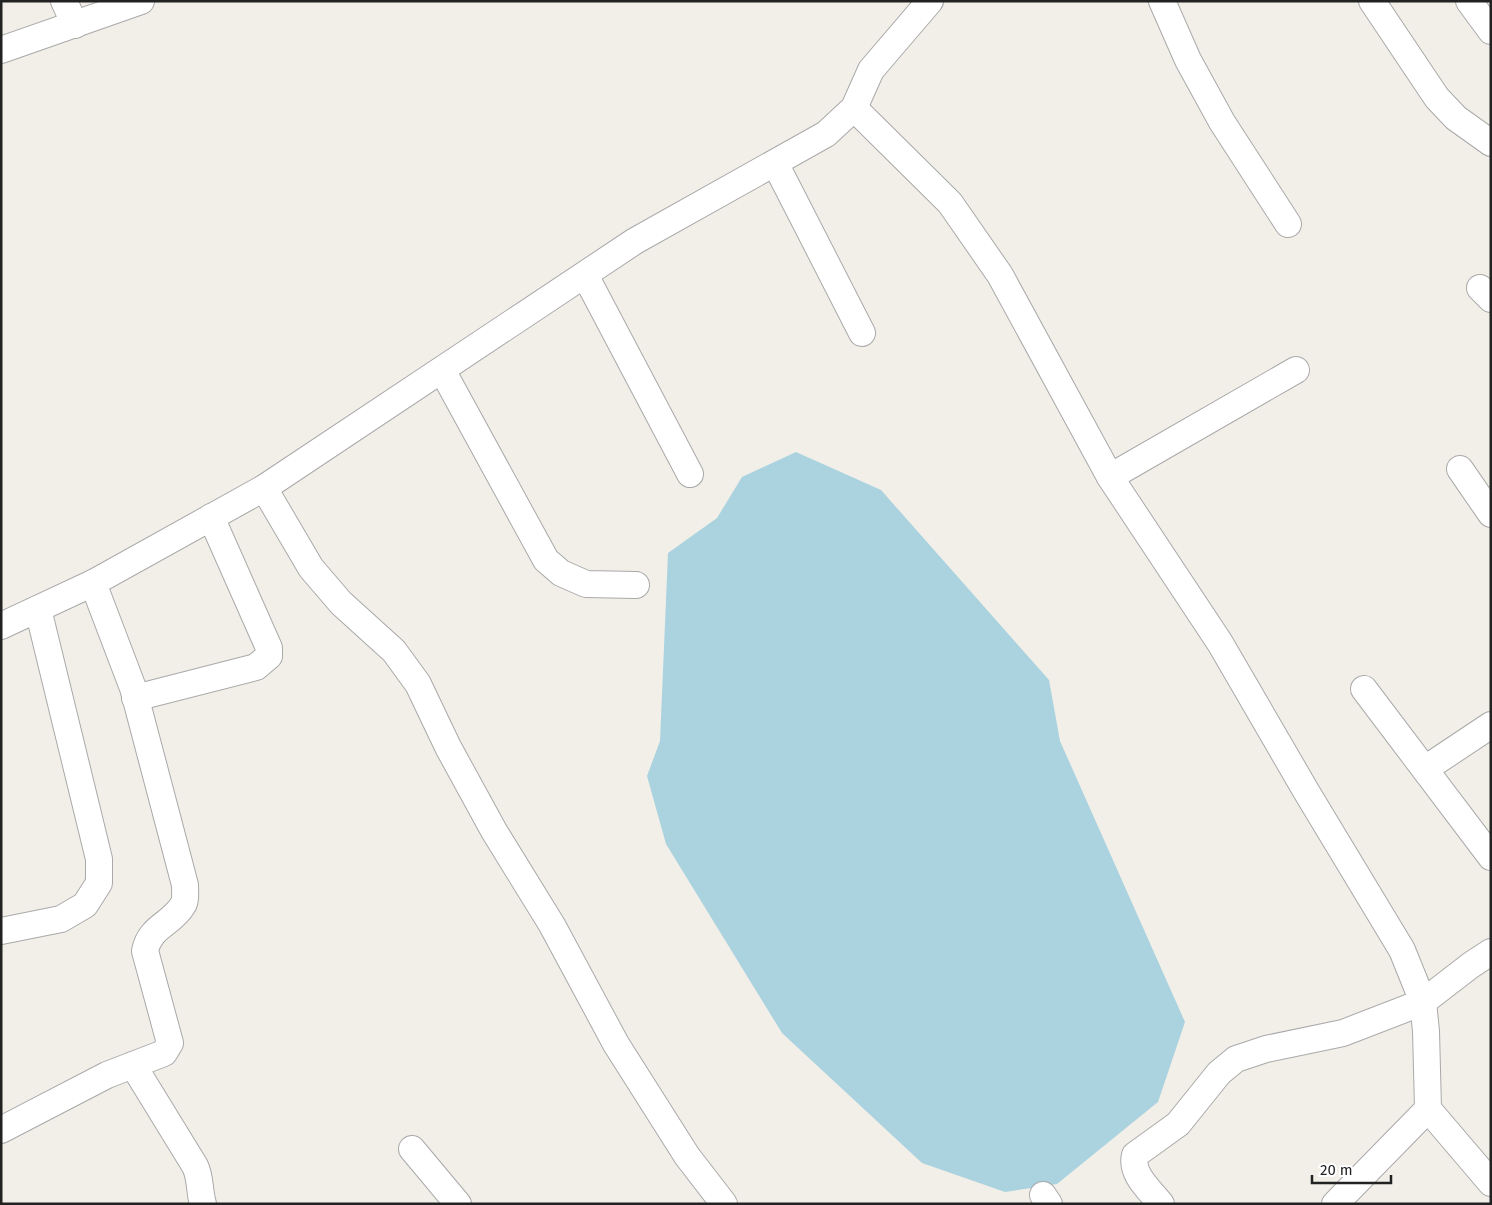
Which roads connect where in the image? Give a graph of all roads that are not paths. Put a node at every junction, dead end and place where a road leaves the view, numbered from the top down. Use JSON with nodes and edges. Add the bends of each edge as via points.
{"nodes":[{"id":1,"x":64,"y":1,"type":"edge"},
{"id":2,"x":141,"y":1,"type":"edge"},
{"id":3,"x":930,"y":1,"type":"edge"},
{"id":4,"x":1162,"y":1,"type":"edge"},
{"id":5,"x":1372,"y":1,"type":"edge"},
{"id":6,"x":1469,"y":1,"type":"edge"},
{"id":7,"x":75,"y":25,"type":"junction"},
{"id":8,"x":1491,"y":31,"type":"edge"},
{"id":9,"x":1,"y":50,"type":"edge"},
{"id":10,"x":854,"y":108,"type":"junction"},
{"id":11,"x":1491,"y":144,"type":"edge"},
{"id":12,"x":775,"y":163,"type":"junction"},
{"id":13,"x":1288,"y":224,"type":"dead end"},
{"id":14,"x":584,"y":274,"type":"junction"},
{"id":15,"x":862,"y":333,"type":"dead end"},
{"id":16,"x":442,"y":370,"type":"junction"},
{"id":17,"x":1296,"y":370,"type":"dead end"},
{"id":18,"x":1460,"y":469,"type":"dead end"},
{"id":19,"x":690,"y":474,"type":"dead end"},
{"id":20,"x":1110,"y":477,"type":"junction"},
{"id":21,"x":264,"y":488,"type":"junction"},
{"id":22,"x":1491,"y":514,"type":"edge"},
{"id":23,"x":212,"y":517,"type":"junction"},
{"id":24,"x":94,"y":583,"type":"junction"},
{"id":25,"x":636,"y":585,"type":"dead end"},
{"id":26,"x":38,"y":609,"type":"junction"},
{"id":27,"x":1,"y":626,"type":"edge"},
{"id":28,"x":1364,"y":689,"type":"dead end"},
{"id":29,"x":135,"y":698,"type":"junction"},
{"id":30,"x":1491,"y":725,"type":"edge"},
{"id":31,"x":1425,"y":769,"type":"junction"},
{"id":32,"x":1491,"y":857,"type":"edge"},
{"id":33,"x":1,"y":931,"type":"edge"},
{"id":34,"x":1490,"y":954,"type":"edge"},
{"id":35,"x":1423,"y":1002,"type":"junction"},
{"id":36,"x":133,"y":1065,"type":"junction"},
{"id":37,"x":1428,"y":1109,"type":"junction"},
{"id":38,"x":1,"y":1130,"type":"edge"},
{"id":39,"x":412,"y":1149,"type":"dead end"},
{"id":40,"x":1491,"y":1183,"type":"edge"},
{"id":41,"x":203,"y":1204,"type":"edge"},
{"id":42,"x":458,"y":1204,"type":"edge"},
{"id":43,"x":724,"y":1204,"type":"edge"},
{"id":44,"x":1161,"y":1204,"type":"edge"},
{"id":45,"x":1336,"y":1204,"type":"edge"}],
"edges":[{"from":1,"to":7,"type":"street"},
{"from":2,"to":7,"type":"street"},
{"from":3,"to":10,"type":"street","via":[[871,70]]},
{"from":4,"to":13,"type":"street","via":[[1188,60],[1222,122]]},
{"from":5,"to":11,"type":"street","via":[[1437,98],[1456,118]]},
{"from":6,"to":8,"type":"street"},
{"from":7,"to":9,"type":"street"},
{"from":10,"to":12,"type":"street","via":[[826,134]]},
{"from":10,"to":20,"type":"street","via":[[950,203],[1000,275]]},
{"from":12,"to":14,"type":"street","via":[[635,241]]},
{"from":12,"to":15,"type":"street"},
{"from":14,"to":16,"type":"street"},
{"from":14,"to":19,"type":"street"},
{"from":16,"to":21,"type":"street"},
{"from":16,"to":25,"type":"street","via":[[546,560],[561,573],[586,584]]},
{"from":17,"to":20,"type":"street"},
{"from":18,"to":22,"type":"street"},
{"from":20,"to":35,"type":"street","via":[[1220,644],[1402,950]]},
{"from":21,"to":23,"type":"street"},
{"from":21,"to":43,"type":"street","via":[[311,568],[341,603],[394,651],[418,684],[494,831],[552,925],[616,1044],[687,1156]]},
{"from":23,"to":24,"type":"street"},
{"from":23,"to":29,"type":"street","via":[[270,656],[256,666]]},
{"from":24,"to":26,"type":"street"},
{"from":24,"to":29,"type":"street"},
{"from":26,"to":27,"type":"street"},
{"from":26,"to":33,"type":"street","via":[[99,859],[99,883],[85,905],[62,919]]},
{"from":28,"to":31,"type":"street"},
{"from":29,"to":36,"type":"street","via":[[186,886],[184,904],[174,916],[156,928],[147,941],[145,952],[170,1043],[164,1054]]},
{"from":30,"to":31,"type":"street"},
{"from":31,"to":32,"type":"street"},
{"from":34,"to":35,"type":"street"},
{"from":35,"to":37,"type":"street"},
{"from":35,"to":44,"type":"street","via":[[1342,1033],[1266,1049],[1236,1059],[1220,1073],[1178,1124],[1135,1155],[1135,1171]]},
{"from":36,"to":38,"type":"street"},
{"from":36,"to":41,"type":"street","via":[[195,1166],[200,1176]]},
{"from":37,"to":40,"type":"street"},
{"from":37,"to":45,"type":"street"},
{"from":39,"to":42,"type":"street"}]}
